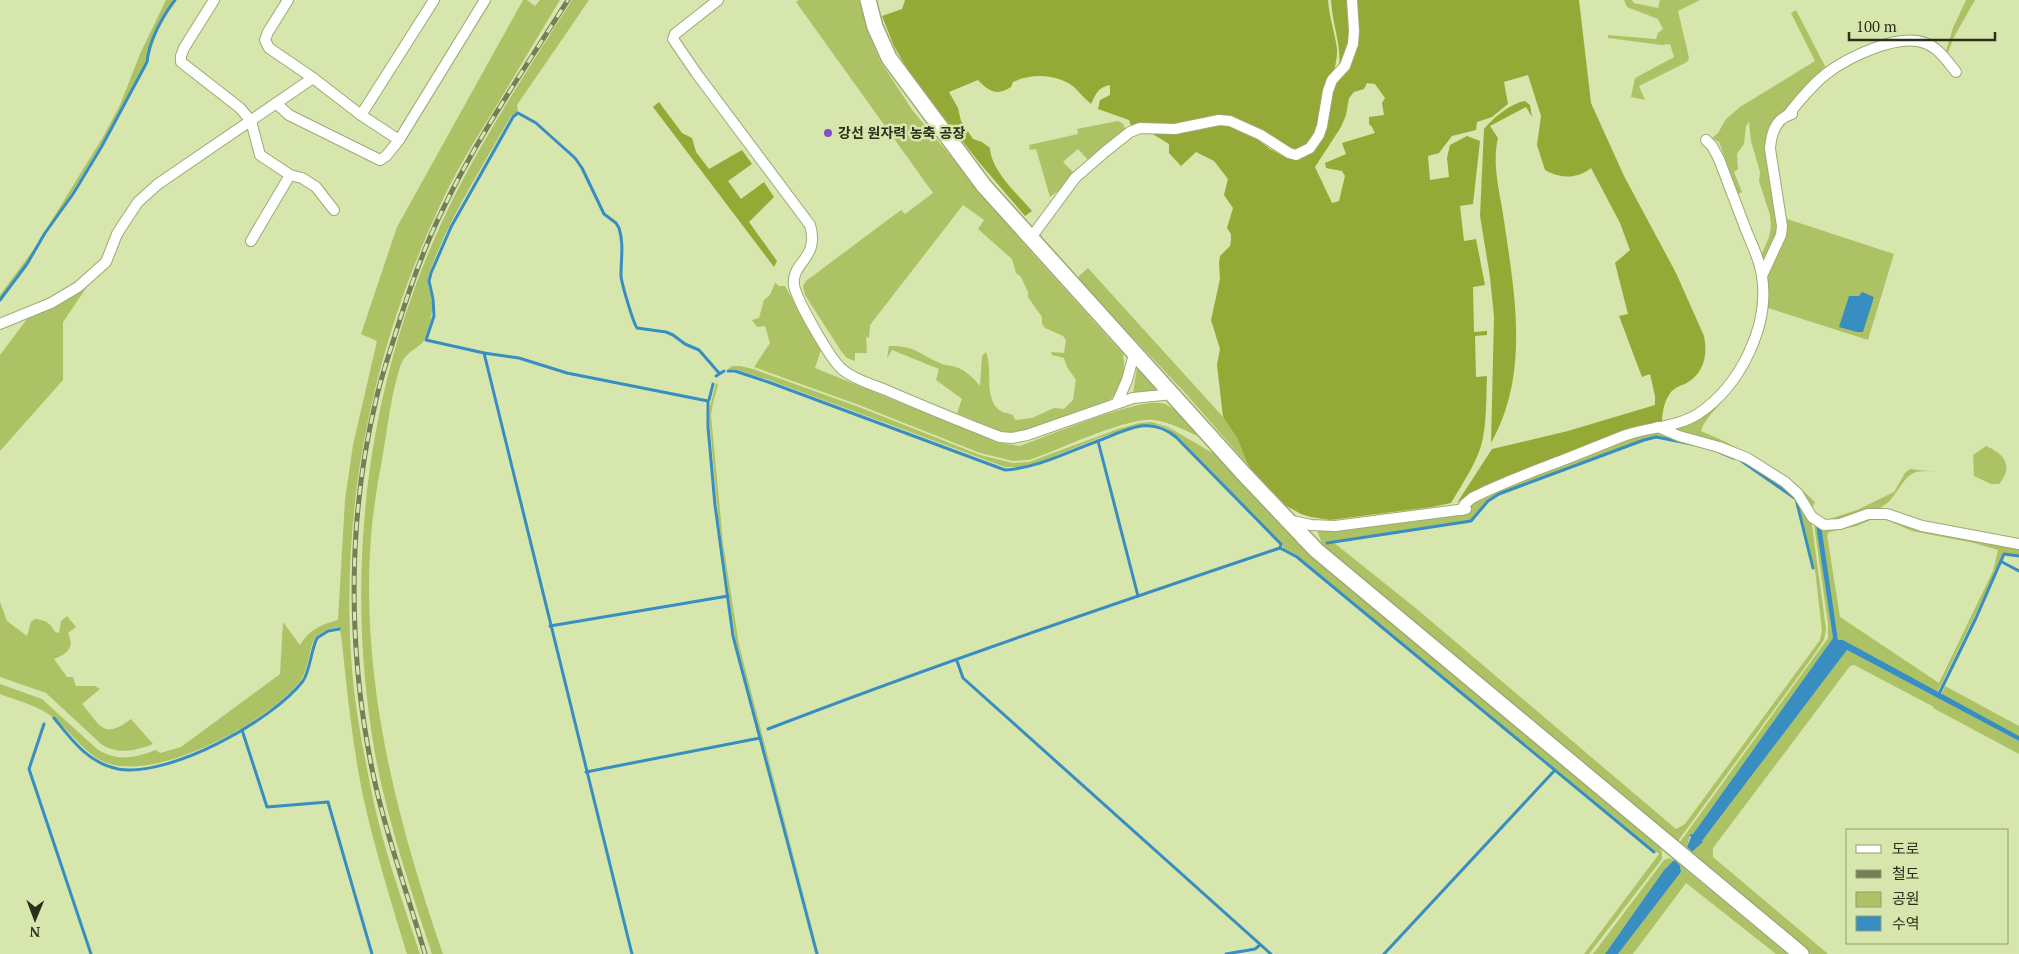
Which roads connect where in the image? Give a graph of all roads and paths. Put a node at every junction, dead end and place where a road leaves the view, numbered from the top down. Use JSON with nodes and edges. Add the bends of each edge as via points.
{"nodes":[{"id":1,"x":214,"y":0,"type":"edge"},
{"id":2,"x":288,"y":0,"type":"edge"},
{"id":3,"x":434,"y":0,"type":"edge"},
{"id":4,"x":485,"y":0,"type":"edge"},
{"id":5,"x":718,"y":0,"type":"edge"},
{"id":6,"x":868,"y":0,"type":"edge"},
{"id":7,"x":1352,"y":0,"type":"edge"},
{"id":8,"x":1956,"y":72,"type":"dead end"},
{"id":9,"x":313,"y":78,"type":"junction"},
{"id":10,"x":276,"y":103,"type":"junction"},
{"id":11,"x":361,"y":115,"type":"junction"},
{"id":12,"x":251,"y":121,"type":"junction"},
{"id":13,"x":399,"y":140,"type":"junction"},
{"id":14,"x":1706,"y":140,"type":"dead end"},
{"id":15,"x":290,"y":174,"type":"junction"},
{"id":16,"x":334,"y":210,"type":"dead end"},
{"id":17,"x":1030,"y":239,"type":"junction"},
{"id":18,"x":252,"y":241,"type":"dead end"},
{"id":19,"x":1762,"y":276,"type":"junction"},
{"id":20,"x":0,"y":324,"type":"edge"},
{"id":21,"x":1134,"y":354,"type":"junction"},
{"id":22,"x":1172,"y":394,"type":"junction"},
{"id":23,"x":1117,"y":403,"type":"junction"},
{"id":24,"x":1658,"y":426,"type":"junction"},
{"id":25,"x":1286,"y":520,"type":"junction"},
{"id":26,"x":2019,"y":544,"type":"edge"},
{"id":27,"x":1801,"y":954,"type":"edge"}],
"edges":[{"from":1,"to":12,"type":"street","via":[[184,48],[181,62],[240,108]]},
{"from":2,"to":9,"type":"street","via":[[265,40],[269,48]]},
{"from":3,"to":11,"type":"street"},
{"from":4,"to":13,"type":"street"},
{"from":5,"to":23,"type":"street","via":[[673,39],[810,226],[813,242],[794,284],[823,344],[842,370],[1000,437],[1027,435]]},
{"from":6,"to":17,"type":"main road","via":[[889,58],[967,164]]},
{"from":7,"to":17,"type":"street","via":[[1353,44],[1345,66],[1332,80],[1322,126],[1310,148],[1296,155],[1289,153],[1250,129],[1224,120],[1175,129],[1140,128],[1106,150],[1075,178]]},
{"from":8,"to":19,"type":"street","via":[[1941,53],[1925,43],[1889,43],[1837,66],[1802,98],[1791,115],[1774,127],[1770,149],[1782,226]]},
{"from":9,"to":10,"type":"street"},
{"from":9,"to":11,"type":"street"},
{"from":10,"to":12,"type":"street"},
{"from":10,"to":13,"type":"street","via":[[289,115],[380,160]]},
{"from":11,"to":13,"type":"street"},
{"from":12,"to":15,"type":"street","via":[[260,155]]},
{"from":12,"to":20,"type":"street","via":[[158,184],[138,202],[116,234],[106,262],[78,287],[45,306]]},
{"from":14,"to":19,"type":"street","via":[[1719,159]]},
{"from":15,"to":16,"type":"street","via":[[316,187]]},
{"from":15,"to":18,"type":"street"},
{"from":17,"to":21,"type":"main road"},
{"from":19,"to":24,"type":"street","via":[[1764,293],[1757,332],[1739,371],[1715,400],[1697,414]]},
{"from":21,"to":22,"type":"main road"},
{"from":21,"to":23,"type":"street"},
{"from":22,"to":23,"type":"street","via":[[1150,395]]},
{"from":22,"to":25,"type":"main road"},
{"from":24,"to":25,"type":"street","via":[[1624,436],[1490,489],[1464,504],[1464,509],[1335,526]]},
{"from":24,"to":26,"type":"street","via":[[1746,458],[1788,485],[1802,499],[1812,517],[1824,524],[1840,524],[1868,514],[1887,514],[1922,526]]},
{"from":25,"to":27,"type":"main road","via":[[1316,550]]}]}
